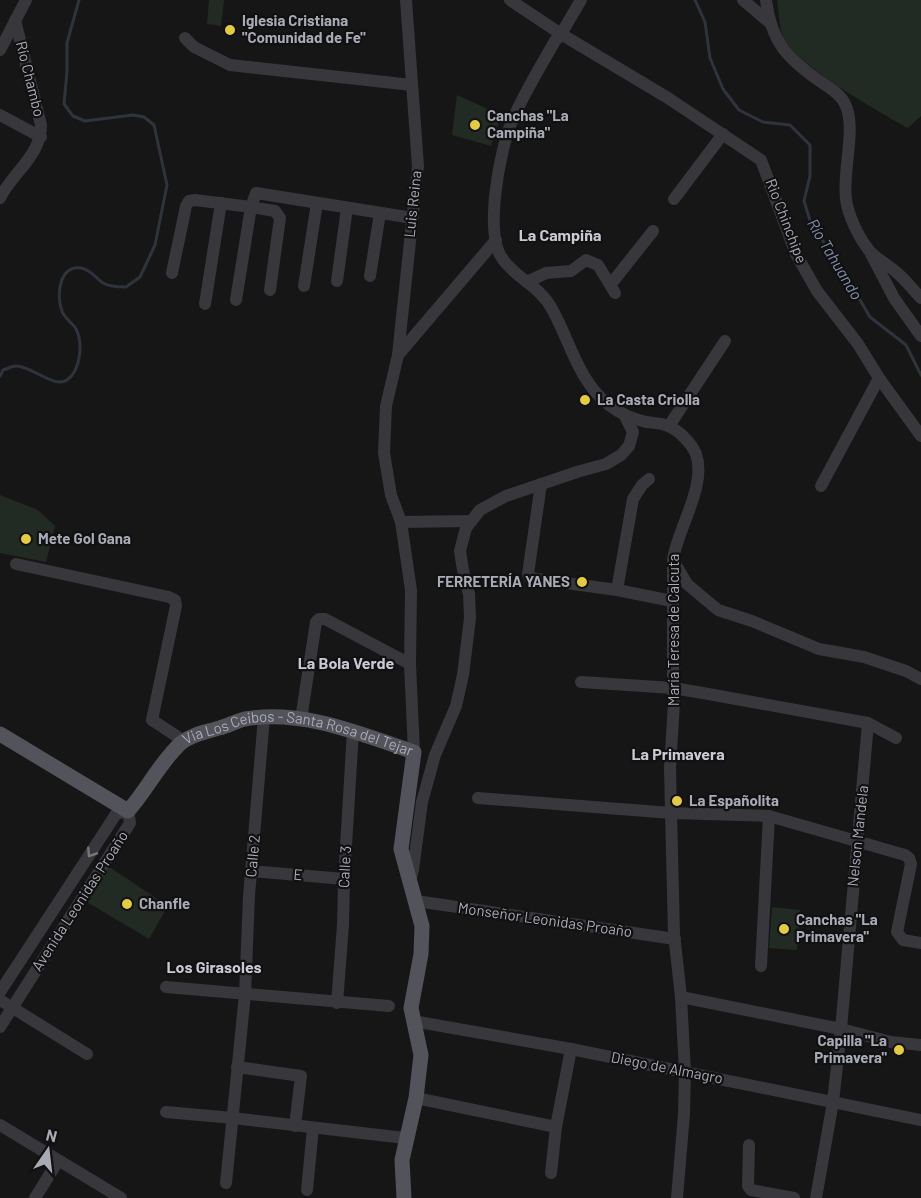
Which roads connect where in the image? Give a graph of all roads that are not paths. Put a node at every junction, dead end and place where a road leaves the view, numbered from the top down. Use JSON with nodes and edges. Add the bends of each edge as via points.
{"nodes":[{"id":1,"x":26,"y":0,"type":"edge"},
{"id":2,"x":404,"y":0,"type":"edge"},
{"id":3,"x":510,"y":0,"type":"edge"},
{"id":4,"x":581,"y":0,"type":"edge"},
{"id":5,"x":743,"y":0,"type":"edge"},
{"id":6,"x":766,"y":0,"type":"edge"},
{"id":7,"x":15,"y":20,"type":"junction"},
{"id":8,"x":769,"y":22,"type":"junction"},
{"id":9,"x":561,"y":34,"type":"junction"},
{"id":10,"x":185,"y":38,"type":"dead end"},
{"id":11,"x":0,"y":50,"type":"edge"},
{"id":12,"x":412,"y":85,"type":"junction"},
{"id":13,"x":0,"y":114,"type":"edge"},
{"id":14,"x":723,"y":134,"type":"junction"},
{"id":15,"x":41,"y":137,"type":"junction"},
{"id":16,"x":1,"y":194,"type":"edge"},
{"id":17,"x":674,"y":199,"type":"dead end"},
{"id":18,"x":221,"y":203,"type":"junction"},
{"id":19,"x":317,"y":203,"type":"junction"},
{"id":20,"x":251,"y":207,"type":"junction"},
{"id":21,"x":347,"y":208,"type":"junction"},
{"id":22,"x":380,"y":213,"type":"junction"},
{"id":23,"x":413,"y":218,"type":"junction"},
{"id":24,"x":653,"y":231,"type":"dead end"},
{"id":25,"x":496,"y":240,"type":"junction"},
{"id":26,"x":868,"y":251,"type":"junction"},
{"id":27,"x":172,"y":273,"type":"dead end"},
{"id":28,"x":370,"y":276,"type":"dead end"},
{"id":29,"x":337,"y":281,"type":"dead end"},
{"id":30,"x":527,"y":282,"type":"junction"},
{"id":31,"x":304,"y":286,"type":"dead end"},
{"id":32,"x":270,"y":290,"type":"dead end"},
{"id":33,"x":921,"y":298,"type":"edge"},
{"id":34,"x":236,"y":300,"type":"dead end"},
{"id":35,"x":205,"y":303,"type":"dead end"},
{"id":36,"x":921,"y":336,"type":"edge"},
{"id":37,"x":725,"y":341,"type":"dead end"},
{"id":38,"x":398,"y":355,"type":"junction"},
{"id":39,"x":879,"y":378,"type":"junction"},
{"id":40,"x":624,"y":414,"type":"junction"},
{"id":41,"x":669,"y":426,"type":"junction"},
{"id":42,"x":921,"y":436,"type":"edge"},
{"id":43,"x":649,"y":479,"type":"dead end"},
{"id":44,"x":541,"y":484,"type":"junction"},
{"id":45,"x":821,"y":486,"type":"dead end"},
{"id":46,"x":470,"y":521,"type":"junction"},
{"id":47,"x":400,"y":522,"type":"junction"},
{"id":48,"x":673,"y":559,"type":"junction"},
{"id":49,"x":16,"y":564,"type":"dead end"},
{"id":50,"x":617,"y":590,"type":"junction"},
{"id":51,"x":672,"y":601,"type":"junction"},
{"id":52,"x":410,"y":664,"type":"junction"},
{"id":53,"x":921,"y":679,"type":"edge"},
{"id":54,"x":581,"y":682,"type":"dead end"},
{"id":55,"x":673,"y":688,"type":"junction"},
{"id":56,"x":264,"y":717,"type":"junction"},
{"id":57,"x":301,"y":720,"type":"junction"},
{"id":58,"x":868,"y":723,"type":"junction"},
{"id":59,"x":353,"y":732,"type":"junction"},
{"id":60,"x":0,"y":734,"type":"edge"},
{"id":61,"x":896,"y":738,"type":"dead end"},
{"id":62,"x":184,"y":741,"type":"junction"},
{"id":63,"x":414,"y":752,"type":"junction"},
{"id":64,"x":478,"y":798,"type":"dead end"},
{"id":65,"x":128,"y":811,"type":"junction"},
{"id":66,"x":671,"y":813,"type":"junction"},
{"id":67,"x":769,"y":816,"type":"junction"},
{"id":68,"x":857,"y":842,"type":"junction"},
{"id":69,"x":252,"y":871,"type":"junction"},
{"id":70,"x":344,"y":879,"type":"junction"},
{"id":71,"x":410,"y":882,"type":"junction"},
{"id":72,"x":416,"y":901,"type":"junction"},
{"id":73,"x":675,"y":939,"type":"junction"},
{"id":74,"x":921,"y":943,"type":"edge"},
{"id":75,"x":761,"y":966,"type":"dead end"},
{"id":76,"x":166,"y":987,"type":"dead end"},
{"id":77,"x":0,"y":992,"type":"edge"},
{"id":78,"x":245,"y":994,"type":"junction"},
{"id":79,"x":681,"y":997,"type":"junction"},
{"id":80,"x":0,"y":1000,"type":"edge"},
{"id":81,"x":337,"y":1003,"type":"junction"},
{"id":82,"x":389,"y":1006,"type":"dead end"},
{"id":83,"x":12,"y":1008,"type":"junction"},
{"id":84,"x":413,"y":1022,"type":"junction"},
{"id":85,"x":0,"y":1027,"type":"edge"},
{"id":86,"x":841,"y":1029,"type":"junction"},
{"id":87,"x":921,"y":1045,"type":"edge"},
{"id":88,"x":571,"y":1049,"type":"junction"},
{"id":89,"x":87,"y":1054,"type":"dead end"},
{"id":90,"x":237,"y":1067,"type":"junction"},
{"id":91,"x":685,"y":1071,"type":"junction"},
{"id":92,"x":416,"y":1098,"type":"junction"},
{"id":93,"x":833,"y":1102,"type":"junction"},
{"id":94,"x":166,"y":1112,"type":"dead end"},
{"id":95,"x":233,"y":1118,"type":"junction"},
{"id":96,"x":921,"y":1120,"type":"edge"},
{"id":97,"x":0,"y":1125,"type":"edge"},
{"id":98,"x":295,"y":1126,"type":"junction"},
{"id":99,"x":556,"y":1127,"type":"junction"},
{"id":100,"x":313,"y":1128,"type":"junction"},
{"id":101,"x":405,"y":1138,"type":"junction"},
{"id":102,"x":748,"y":1145,"type":"dead end"},
{"id":103,"x":58,"y":1161,"type":"junction"},
{"id":104,"x":551,"y":1173,"type":"dead end"},
{"id":105,"x":226,"y":1183,"type":"dead end"},
{"id":106,"x":307,"y":1190,"type":"dead end"},
{"id":107,"x":115,"y":1196,"type":"edge"},
{"id":108,"x":35,"y":1198,"type":"edge"},
{"id":109,"x":405,"y":1198,"type":"edge"},
{"id":110,"x":676,"y":1198,"type":"edge"},
{"id":111,"x":794,"y":1198,"type":"edge"},
{"id":112,"x":816,"y":1198,"type":"edge"}],
"edges":[{"from":1,"to":7,"type":"street"},
{"from":2,"to":12,"type":"street","name":"Luis Reina"},
{"from":3,"to":9,"type":"street","name":"Rio Chinchipe"},
{"from":4,"to":9,"type":"street"},
{"from":5,"to":8,"type":"street"},
{"from":6,"to":8,"type":"street"},
{"from":7,"to":11,"type":"street"},
{"from":7,"to":15,"type":"street","name":"Río Chambo"},
{"from":8,"to":26,"type":"street","via":[[775,37],[797,65],[839,95],[846,105],[850,118],[846,199]]},
{"from":9,"to":14,"type":"street","name":"Rio Chinchipe"},
{"from":9,"to":25,"type":"street","via":[[517,111],[503,148],[494,209]]},
{"from":10,"to":12,"type":"street","via":[[194,47],[230,65]]},
{"from":12,"to":23,"type":"street","name":"Luis Reina","via":[[418,166]]},
{"from":13,"to":15,"type":"street"},
{"from":14,"to":17,"type":"street"},
{"from":14,"to":39,"type":"street","name":"Rio Chinchipe","via":[[761,160],[795,254]]},
{"from":15,"to":16,"type":"street","name":"Río Chambo"},
{"from":18,"to":20,"type":"street"},
{"from":18,"to":27,"type":"street","via":[[189,201]]},
{"from":18,"to":35,"type":"street"},
{"from":19,"to":20,"type":"street","via":[[256,193]]},
{"from":19,"to":21,"type":"street"},
{"from":19,"to":31,"type":"street"},
{"from":20,"to":32,"type":"street","via":[[274,211],[280,218]]},
{"from":20,"to":34,"type":"street"},
{"from":21,"to":22,"type":"street"},
{"from":21,"to":29,"type":"street"},
{"from":22,"to":23,"type":"street"},
{"from":22,"to":28,"type":"street"},
{"from":23,"to":38,"type":"street","name":"Luis Reina"},
{"from":24,"to":30,"type":"street","via":[[613,288],[598,265],[586,260],[571,272],[546,273]]},
{"from":25,"to":30,"type":"street","via":[[502,258]]},
{"from":25,"to":38,"type":"street"},
{"from":26,"to":33,"type":"street","via":[[898,273]]},
{"from":26,"to":36,"type":"street"},
{"from":30,"to":40,"type":"street","via":[[541,292],[551,307],[592,389]]},
{"from":37,"to":41,"type":"street"},
{"from":38,"to":47,"type":"street","name":"Luis Reina","via":[[386,406],[384,453]]},
{"from":39,"to":42,"type":"street","name":"Rio Chinchipe"},
{"from":39,"to":45,"type":"street"},
{"from":40,"to":41,"type":"street"},
{"from":40,"to":44,"type":"street","via":[[633,432],[621,455],[606,464]]},
{"from":41,"to":48,"type":"street","name":"María Teresa de Calcuta","via":[[689,442],[699,470]]},
{"from":43,"to":50,"type":"street","via":[[633,500]]},
{"from":44,"to":46,"type":"street","via":[[480,510]]},
{"from":44,"to":50,"type":"street","via":[[530,578]]},
{"from":46,"to":47,"type":"street"},
{"from":46,"to":71,"type":"street","via":[[460,551],[470,603],[463,675],[422,802]]},
{"from":47,"to":52,"type":"street","name":"Luis Reina","via":[[411,590]]},
{"from":48,"to":51,"type":"street","name":"María Teresa de Calcuta"},
{"from":48,"to":53,"type":"street","via":[[687,585],[718,610],[819,650],[864,657]]},
{"from":49,"to":62,"type":"street","via":[[175,600],[177,606],[152,720]]},
{"from":50,"to":51,"type":"street"},
{"from":51,"to":55,"type":"street","name":"María Teresa de Calcuta"},
{"from":52,"to":57,"type":"street","via":[[319,619]]},
{"from":52,"to":63,"type":"street","name":"Luis Reina"},
{"from":54,"to":55,"type":"street"},
{"from":55,"to":58,"type":"street"},
{"from":55,"to":66,"type":"street","name":"María Teresa de Calcuta"},
{"from":56,"to":57,"type":"main road","name":"Via Los Ceibos - Santa Rosa del Tejar"},
{"from":56,"to":62,"type":"main road","name":"Via Los Ceibos - Santa Rosa del Tejar","via":[[238,721]]},
{"from":56,"to":69,"type":"street","name":"Calle 2"},
{"from":57,"to":59,"type":"main road","name":"Via Los Ceibos - Santa Rosa del Tejar"},
{"from":58,"to":61,"type":"street"},
{"from":58,"to":68,"type":"street","name":"Nelson Mandela"},
{"from":59,"to":63,"type":"main road","name":"Via Los Ceibos - Santa Rosa del Tejar"},
{"from":59,"to":70,"type":"street","name":"Calle 3"},
{"from":60,"to":65,"type":"main road"},
{"from":62,"to":65,"type":"main road","name":"Via Los Ceibos - Santa Rosa del Tejar"},
{"from":63,"to":71,"type":"main road","name":"Via Los Ceibos - Santa Rosa del Tejar","via":[[401,849]]},
{"from":64,"to":66,"type":"street"},
{"from":65,"to":77,"type":"street","name":"Avenida Leonidas Proaño","one_way":true,"via":[[116,814]]},
{"from":65,"to":83,"type":"street","name":"Avenida Leonidas Proaño","via":[[130,822]]},
{"from":66,"to":67,"type":"street"},
{"from":66,"to":73,"type":"street","name":"María Teresa de Calcuta"},
{"from":67,"to":68,"type":"street"},
{"from":67,"to":75,"type":"street"},
{"from":68,"to":74,"type":"street","via":[[909,858],[897,932],[903,939]]},
{"from":68,"to":86,"type":"street","name":"Nelson Mandela"},
{"from":69,"to":70,"type":"street","name":"E"},
{"from":69,"to":78,"type":"street","name":"Calle 2"},
{"from":70,"to":81,"type":"street","name":"Calle 3"},
{"from":71,"to":72,"type":"main road","name":"Via Los Ceibos - Santa Rosa del Tejar"},
{"from":72,"to":73,"type":"street","name":"Monseñor Leonidas Proaño"},
{"from":72,"to":84,"type":"main road","name":"Via Los Ceibos - Santa Rosa del Tejar","via":[[423,940],[411,1008]]},
{"from":73,"to":79,"type":"street","name":"María Teresa de Calcuta"},
{"from":76,"to":78,"type":"street"},
{"from":78,"to":81,"type":"street"},
{"from":78,"to":90,"type":"street","name":"Calle 2"},
{"from":79,"to":86,"type":"street"},
{"from":79,"to":91,"type":"street","name":"María Teresa de Calcuta"},
{"from":80,"to":83,"type":"street"},
{"from":81,"to":82,"type":"street"},
{"from":83,"to":85,"type":"street","name":"Avenida Leonidas Proaño"},
{"from":83,"to":89,"type":"street"},
{"from":84,"to":88,"type":"street","name":"Diego de Almagro"},
{"from":84,"to":92,"type":"main road","name":"Via Los Ceibos - Santa Rosa del Tejar","via":[[421,1055]]},
{"from":86,"to":87,"type":"street"},
{"from":86,"to":93,"type":"street","name":"Nelson Mandela"},
{"from":88,"to":91,"type":"street","name":"Diego de Almagro"},
{"from":88,"to":99,"type":"street"},
{"from":90,"to":95,"type":"street","name":"Calle 2"},
{"from":90,"to":98,"type":"street","via":[[301,1076]]},
{"from":91,"to":93,"type":"street","name":"Diego de Almagro"},
{"from":91,"to":110,"type":"street","name":"María Teresa de Calcuta"},
{"from":92,"to":99,"type":"street"},
{"from":92,"to":101,"type":"main road","name":"Via Los Ceibos - Santa Rosa del Tejar"},
{"from":93,"to":96,"type":"street","name":"Diego de Almagro"},
{"from":93,"to":112,"type":"street","name":"Nelson Mandela"},
{"from":94,"to":95,"type":"street"},
{"from":95,"to":98,"type":"street"},
{"from":95,"to":105,"type":"street","name":"Calle 2"},
{"from":97,"to":103,"type":"street"},
{"from":98,"to":100,"type":"street"},
{"from":99,"to":104,"type":"street"},
{"from":100,"to":101,"type":"street"},
{"from":100,"to":106,"type":"street"},
{"from":101,"to":109,"type":"main road","name":"Via Los Ceibos - Santa Rosa del Tejar"},
{"from":102,"to":111,"type":"street","via":[[751,1190]]},
{"from":103,"to":107,"type":"street"},
{"from":103,"to":108,"type":"street"}]}
